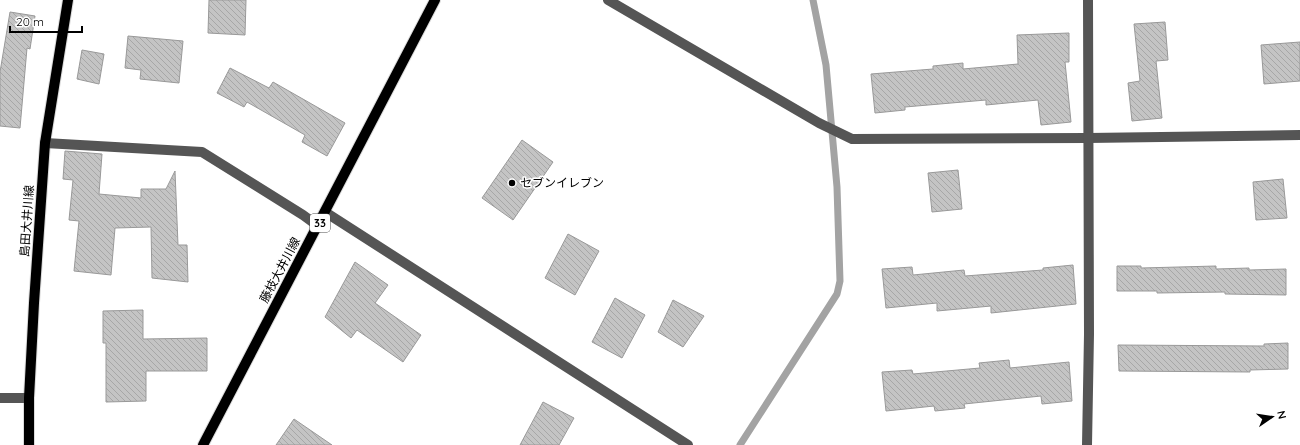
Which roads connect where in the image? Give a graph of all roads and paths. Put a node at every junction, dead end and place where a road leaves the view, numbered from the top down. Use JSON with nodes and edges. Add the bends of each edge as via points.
{"nodes":[{"id":1,"x":68,"y":0,"type":"edge"},
{"id":2,"x":435,"y":0,"type":"edge"},
{"id":3,"x":608,"y":0,"type":"edge"},
{"id":4,"x":1088,"y":0,"type":"edge"},
{"id":5,"x":1300,"y":135,"type":"edge"},
{"id":6,"x":1088,"y":138,"type":"junction"},
{"id":7,"x":45,"y":143,"type":"junction"},
{"id":8,"x":325,"y":212,"type":"junction"},
{"id":9,"x":318,"y":226,"type":"junction"},
{"id":10,"x":0,"y":398,"type":"edge"},
{"id":11,"x":29,"y":398,"type":"junction"},
{"id":12,"x":29,"y":445,"type":"edge"},
{"id":13,"x":203,"y":445,"type":"edge"},
{"id":14,"x":688,"y":445,"type":"edge"},
{"id":15,"x":1087,"y":445,"type":"edge"}],
"edges":[{"from":1,"to":7,"type":"main road","name":"島田大井川線"},
{"from":2,"to":8,"type":"main road","name":"藤枝大井川線","number":"33"},
{"from":3,"to":6,"type":"street","via":[[819,123],[852,139]]},
{"from":4,"to":6,"type":"street"},
{"from":5,"to":6,"type":"street"},
{"from":6,"to":15,"type":"street"},
{"from":7,"to":9,"type":"street","via":[[202,152]]},
{"from":7,"to":11,"type":"main road","name":"島田大井川線"},
{"from":8,"to":9,"type":"main road","name":"藤枝大井川線","number":"33"},
{"from":8,"to":14,"type":"street"},
{"from":9,"to":13,"type":"main road","name":"藤枝大井川線","number":"33"},
{"from":10,"to":11,"type":"street"},
{"from":11,"to":12,"type":"main road","name":"島田大井川線"}]}
